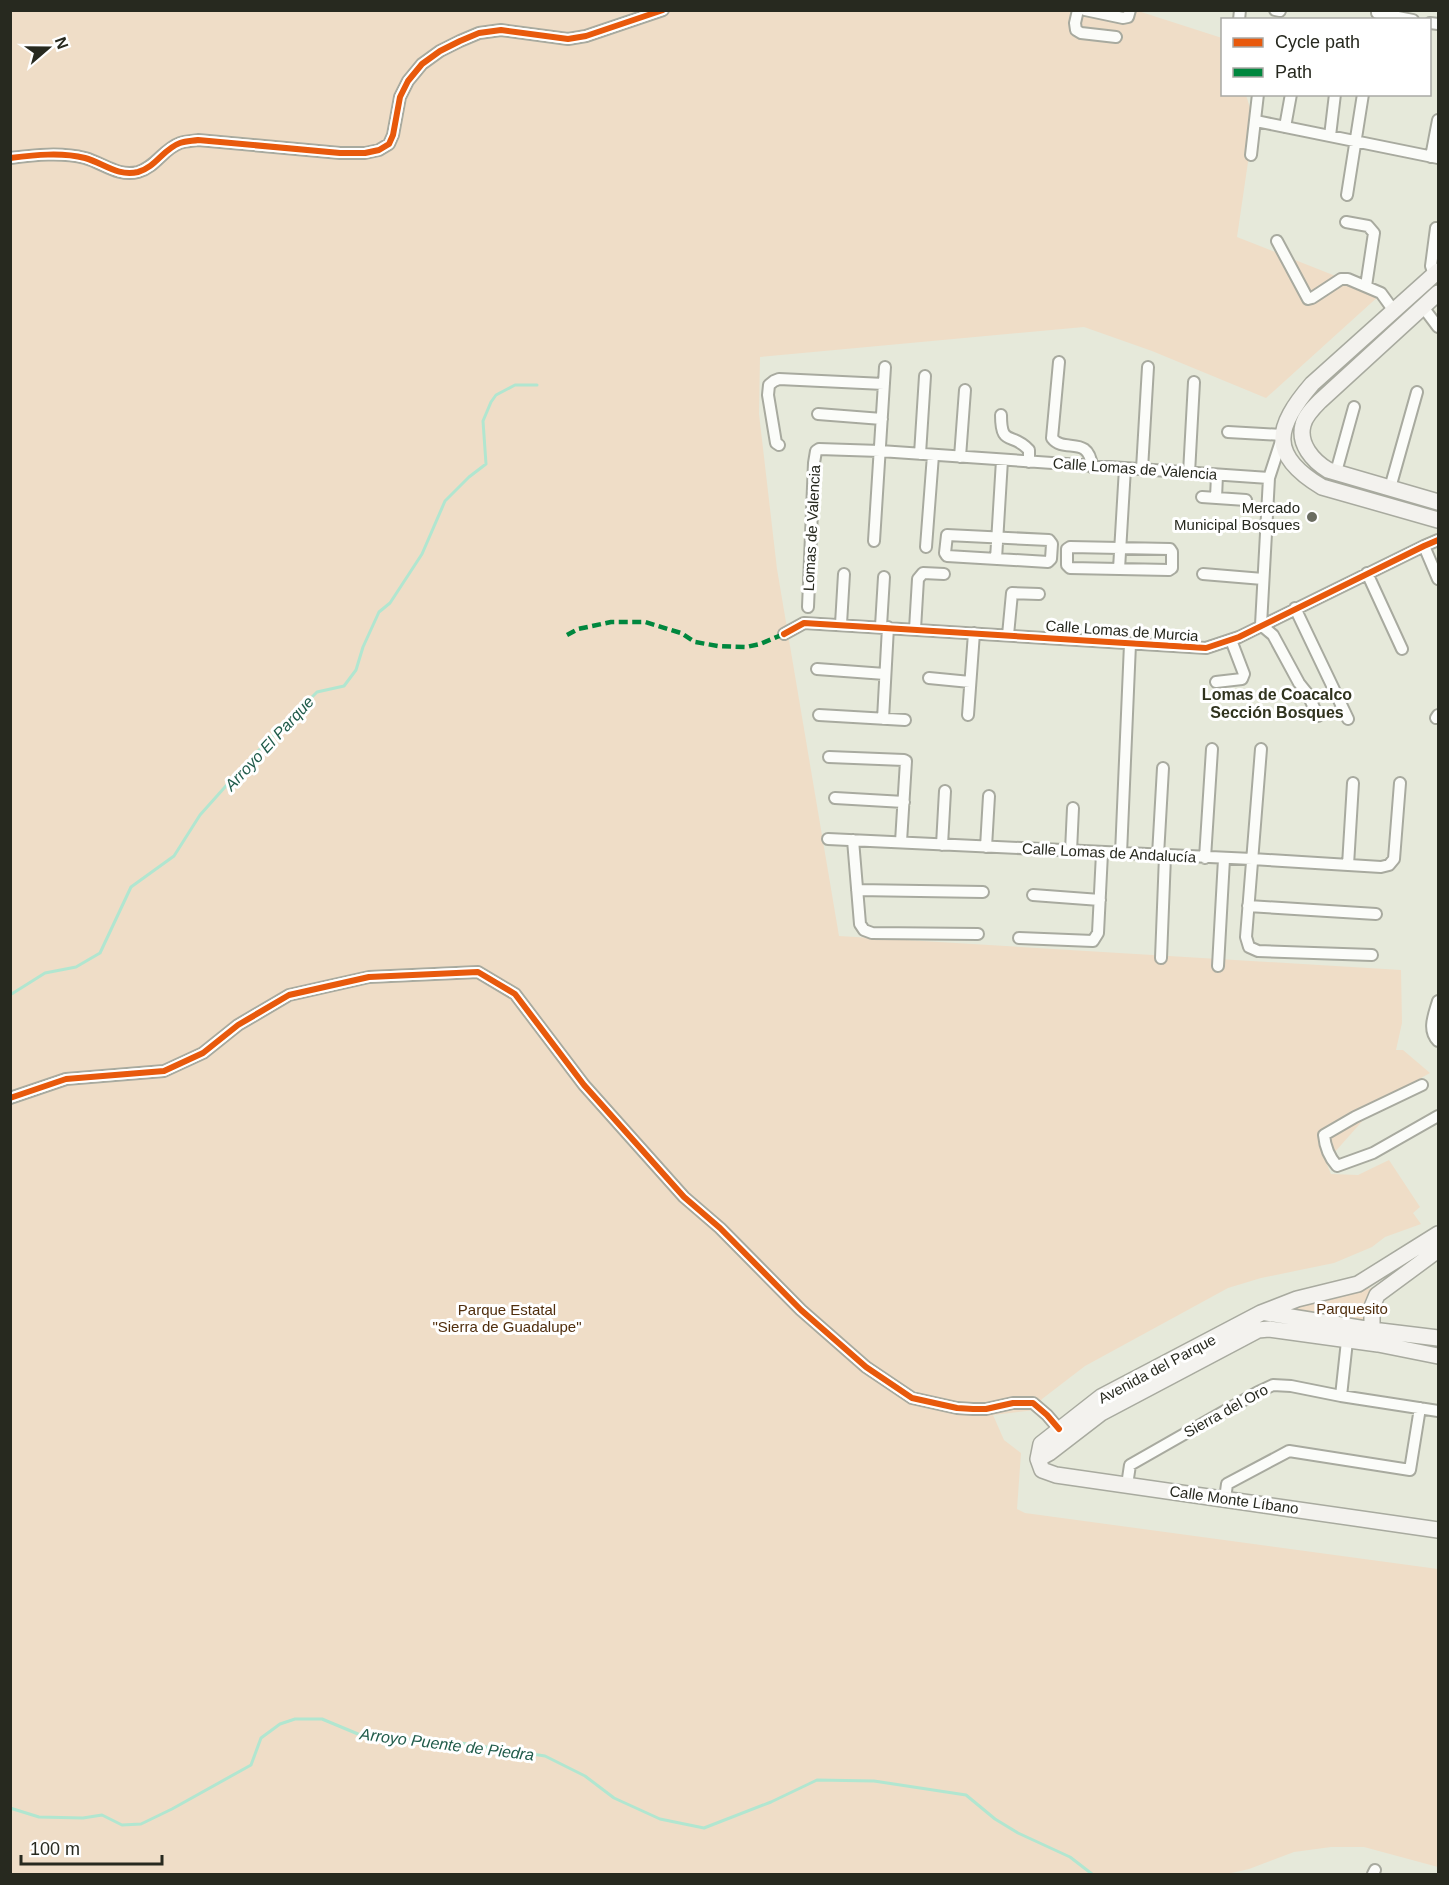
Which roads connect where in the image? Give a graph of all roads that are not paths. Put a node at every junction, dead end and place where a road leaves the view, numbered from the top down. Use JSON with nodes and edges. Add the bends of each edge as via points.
{"nodes":[{"id":1,"x":663,"y":10,"type":"edge"},
{"id":2,"x":1078,"y":10,"type":"edge"},
{"id":3,"x":1085,"y":10,"type":"edge"},
{"id":4,"x":1130,"y":10,"type":"edge"},
{"id":5,"x":1377,"y":14,"type":"edge"},
{"id":6,"x":1401,"y":18,"type":"edge"},
{"id":7,"x":1116,"y":37,"type":"dead end"},
{"id":8,"x":1258,"y":96,"type":"edge"},
{"id":9,"x":1291,"y":96,"type":"edge"},
{"id":10,"x":1335,"y":96,"type":"edge"},
{"id":11,"x":1363,"y":96,"type":"edge"},
{"id":12,"x":1438,"y":120,"type":"edge"},
{"id":13,"x":1256,"y":121,"type":"junction"},
{"id":14,"x":1286,"y":127,"type":"junction"},
{"id":15,"x":1330,"y":136,"type":"junction"},
{"id":16,"x":1356,"y":141,"type":"junction"},
{"id":17,"x":1251,"y":155,"type":"dead end"},
{"id":18,"x":1435,"y":157,"type":"edge"},
{"id":19,"x":10,"y":158,"type":"edge"},
{"id":20,"x":1347,"y":195,"type":"dead end"},
{"id":21,"x":1346,"y":222,"type":"dead end"},
{"id":22,"x":1437,"y":228,"type":"dead end"},
{"id":23,"x":1277,"y":241,"type":"dead end"},
{"id":24,"x":1436,"y":273,"type":"edge"},
{"id":25,"x":1366,"y":286,"type":"junction"},
{"id":26,"x":1438,"y":293,"type":"edge"},
{"id":27,"x":1423,"y":307,"type":"junction"},
{"id":28,"x":1394,"y":311,"type":"junction"},
{"id":29,"x":1438,"y":327,"type":"edge"},
{"id":30,"x":1374,"y":329,"type":"junction"},
{"id":31,"x":1385,"y":342,"type":"junction"},
{"id":32,"x":1059,"y":362,"type":"dead end"},
{"id":33,"x":885,"y":367,"type":"dead end"},
{"id":34,"x":1148,"y":367,"type":"dead end"},
{"id":35,"x":925,"y":376,"type":"dead end"},
{"id":36,"x":1194,"y":382,"type":"dead end"},
{"id":37,"x":884,"y":384,"type":"junction"},
{"id":38,"x":965,"y":390,"type":"dead end"},
{"id":39,"x":1417,"y":392,"type":"dead end"},
{"id":40,"x":1354,"y":407,"type":"dead end"},
{"id":41,"x":818,"y":414,"type":"dead end"},
{"id":42,"x":1001,"y":415,"type":"dead end"},
{"id":43,"x":882,"y":418,"type":"junction"},
{"id":44,"x":1228,"y":432,"type":"dead end"},
{"id":45,"x":1283,"y":436,"type":"junction"},
{"id":46,"x":779,"y":445,"type":"dead end"},
{"id":47,"x":817,"y":449,"type":"joint"},
{"id":48,"x":880,"y":451,"type":"junction"},
{"id":49,"x":920,"y":454,"type":"junction"},
{"id":50,"x":933,"y":455,"type":"junction"},
{"id":51,"x":960,"y":457,"type":"junction"},
{"id":52,"x":1002,"y":460,"type":"junction"},
{"id":53,"x":1029,"y":462,"type":"junction"},
{"id":54,"x":1092,"y":467,"type":"junction"},
{"id":55,"x":1125,"y":468,"type":"junction"},
{"id":56,"x":1142,"y":469,"type":"junction"},
{"id":57,"x":1336,"y":472,"type":"junction"},
{"id":58,"x":1189,"y":473,"type":"junction"},
{"id":59,"x":1217,"y":475,"type":"junction"},
{"id":60,"x":1269,"y":478,"type":"junction"},
{"id":61,"x":1390,"y":488,"type":"junction"},
{"id":62,"x":1202,"y":497,"type":"dead end"},
{"id":63,"x":1216,"y":498,"type":"junction"},
{"id":64,"x":1246,"y":501,"type":"dead end"},
{"id":65,"x":1438,"y":501,"type":"edge"},
{"id":66,"x":1438,"y":520,"type":"edge"},
{"id":67,"x":997,"y":538,"type":"junction"},
{"id":68,"x":874,"y":540,"type":"dead end"},
{"id":69,"x":1438,"y":540,"type":"edge"},
{"id":70,"x":1424,"y":546,"type":"junction"},
{"id":71,"x":926,"y":547,"type":"dead end"},
{"id":72,"x":1120,"y":548,"type":"junction"},
{"id":73,"x":996,"y":559,"type":"junction"},
{"id":74,"x":1119,"y":569,"type":"junction"},
{"id":75,"x":1367,"y":573,"type":"junction"},
{"id":76,"x":843,"y":574,"type":"dead end"},
{"id":77,"x":944,"y":574,"type":"dead end"},
{"id":78,"x":1203,"y":574,"type":"dead end"},
{"id":79,"x":884,"y":577,"type":"dead end"},
{"id":80,"x":1263,"y":579,"type":"junction"},
{"id":81,"x":1438,"y":579,"type":"edge"},
{"id":82,"x":1039,"y":594,"type":"dead end"},
{"id":83,"x":808,"y":607,"type":"dead end"},
{"id":84,"x":1295,"y":608,"type":"junction"},
{"id":85,"x":841,"y":624,"type":"junction"},
{"id":86,"x":1261,"y":625,"type":"junction"},
{"id":87,"x":884,"y":627,"type":"junction"},
{"id":88,"x":915,"y":629,"type":"junction"},
{"id":89,"x":974,"y":633,"type":"junction"},
{"id":90,"x":783,"y":634,"type":"dead end"},
{"id":91,"x":1008,"y":635,"type":"junction"},
{"id":92,"x":1231,"y":640,"type":"junction"},
{"id":93,"x":1130,"y":644,"type":"junction"},
{"id":94,"x":1402,"y":649,"type":"dead end"},
{"id":95,"x":817,"y":669,"type":"dead end"},
{"id":96,"x":885,"y":674,"type":"junction"},
{"id":97,"x":929,"y":678,"type":"dead end"},
{"id":98,"x":970,"y":682,"type":"junction"},
{"id":99,"x":1216,"y":682,"type":"dead end"},
{"id":100,"x":819,"y":715,"type":"dead end"},
{"id":101,"x":968,"y":715,"type":"dead end"},
{"id":102,"x":1318,"y":716,"type":"dead end"},
{"id":103,"x":883,"y":719,"type":"junction"},
{"id":104,"x":1348,"y":719,"type":"dead end"},
{"id":105,"x":905,"y":720,"type":"dead end"},
{"id":106,"x":1212,"y":749,"type":"dead end"},
{"id":107,"x":1261,"y":749,"type":"dead end"},
{"id":108,"x":829,"y":757,"type":"dead end"},
{"id":109,"x":1163,"y":768,"type":"dead end"},
{"id":110,"x":1353,"y":783,"type":"dead end"},
{"id":111,"x":1400,"y":783,"type":"dead end"},
{"id":112,"x":945,"y":791,"type":"dead end"},
{"id":113,"x":989,"y":796,"type":"dead end"},
{"id":114,"x":835,"y":798,"type":"dead end"},
{"id":115,"x":904,"y":802,"type":"junction"},
{"id":116,"x":1073,"y":808,"type":"dead end"},
{"id":117,"x":828,"y":839,"type":"dead end"},
{"id":118,"x":853,"y":840,"type":"junction"},
{"id":119,"x":901,"y":842,"type":"junction"},
{"id":120,"x":942,"y":845,"type":"junction"},
{"id":121,"x":986,"y":847,"type":"junction"},
{"id":122,"x":1071,"y":851,"type":"junction"},
{"id":123,"x":1102,"y":853,"type":"junction"},
{"id":124,"x":1121,"y":854,"type":"junction"},
{"id":125,"x":1162,"y":856,"type":"junction"},
{"id":126,"x":1205,"y":858,"type":"junction"},
{"id":127,"x":1224,"y":859,"type":"junction"},
{"id":128,"x":1252,"y":859,"type":"junction"},
{"id":129,"x":1348,"y":865,"type":"junction"},
{"id":130,"x":857,"y":890,"type":"junction"},
{"id":131,"x":983,"y":892,"type":"dead end"},
{"id":132,"x":1033,"y":895,"type":"dead end"},
{"id":133,"x":1100,"y":900,"type":"junction"},
{"id":134,"x":1248,"y":906,"type":"junction"},
{"id":135,"x":1376,"y":914,"type":"dead end"},
{"id":136,"x":978,"y":934,"type":"dead end"},
{"id":137,"x":1019,"y":938,"type":"dead end"},
{"id":138,"x":1372,"y":955,"type":"dead end"},
{"id":139,"x":1161,"y":958,"type":"dead end"},
{"id":140,"x":1218,"y":966,"type":"dead end"},
{"id":141,"x":1438,"y":1001,"type":"edge"},
{"id":142,"x":1436,"y":1038,"type":"edge"},
{"id":143,"x":1422,"y":1085,"type":"dead end"},
{"id":144,"x":10,"y":1098,"type":"edge"},
{"id":145,"x":1438,"y":1116,"type":"edge"},
{"id":146,"x":1438,"y":1234,"type":"edge"},
{"id":147,"x":1438,"y":1250,"type":"edge"},
{"id":148,"x":1261,"y":1313,"type":"junction"},
{"id":149,"x":1375,"y":1337,"type":"junction"},
{"id":150,"x":1433,"y":1337,"type":"edge"},
{"id":151,"x":1347,"y":1341,"type":"junction"},
{"id":152,"x":1218,"y":1343,"type":"junction"},
{"id":153,"x":1432,"y":1355,"type":"edge"},
{"id":154,"x":1341,"y":1396,"type":"junction"},
{"id":155,"x":1419,"y":1408,"type":"junction"},
{"id":156,"x":1438,"y":1411,"type":"edge"},
{"id":157,"x":1059,"y":1430,"type":"junction"},
{"id":158,"x":1038,"y":1459,"type":"junction"},
{"id":159,"x":1127,"y":1485,"type":"junction"},
{"id":160,"x":1225,"y":1499,"type":"junction"},
{"id":161,"x":1438,"y":1530,"type":"edge"}],
"edges":[{"from":1,"to":19,"type":"street","via":[[568,39],[501,30],[460,41],[422,64],[408,81],[400,97],[393,135],[389,144],[379,150],[340,153],[198,140],[181,142],[138,172],[123,173],[69,156]]},
{"from":2,"to":7,"type":"street","via":[[1076,30]]},
{"from":3,"to":4,"type":"street","via":[[1123,18],[1128,17]]},
{"from":5,"to":6,"type":"street"},
{"from":8,"to":13,"type":"street"},
{"from":9,"to":14,"type":"street"},
{"from":10,"to":15,"type":"street"},
{"from":11,"to":16,"type":"street"},
{"from":12,"to":18,"type":"street"},
{"from":13,"to":14,"type":"street"},
{"from":13,"to":17,"type":"street"},
{"from":14,"to":15,"type":"street"},
{"from":15,"to":16,"type":"street"},
{"from":16,"to":18,"type":"street"},
{"from":16,"to":20,"type":"street"},
{"from":21,"to":25,"type":"street","via":[[1368,226],[1374,233]]},
{"from":22,"to":24,"type":"street","via":[[1431,266]]},
{"from":23,"to":25,"type":"street","via":[[1308,299],[1341,279]]},
{"from":24,"to":28,"type":"street"},
{"from":25,"to":28,"type":"street","via":[[1385,297]]},
{"from":26,"to":27,"type":"street"},
{"from":27,"to":29,"type":"street"},
{"from":27,"to":31,"type":"street"},
{"from":28,"to":30,"type":"street"},
{"from":30,"to":31,"type":"street"},
{"from":30,"to":45,"type":"street","via":[[1294,405]]},
{"from":31,"to":57,"type":"street","via":[[1314,408],[1303,424],[1302,436],[1308,452],[1316,463]]},
{"from":32,"to":54,"type":"street","via":[[1052,438],[1081,446],[1091,457]]},
{"from":33,"to":37,"type":"street"},
{"from":34,"to":56,"type":"street"},
{"from":35,"to":49,"type":"street"},
{"from":36,"to":58,"type":"street"},
{"from":37,"to":43,"type":"street"},
{"from":37,"to":46,"type":"street","via":[[774,381],[769,385],[768,395]]},
{"from":38,"to":51,"type":"street"},
{"from":39,"to":61,"type":"street"},
{"from":40,"to":57,"type":"street"},
{"from":41,"to":43,"type":"street"},
{"from":42,"to":53,"type":"street","via":[[1001,430],[1025,445]]},
{"from":43,"to":48,"type":"street"},
{"from":44,"to":45,"type":"street"},
{"from":45,"to":60,"type":"street"},
{"from":45,"to":66,"type":"street","via":[[1294,467],[1322,487]]},
{"from":47,"to":48,"type":"street","name":"Calle Lomas de Valencia"},
{"from":47,"to":83,"type":"street","name":"Lomas de Valencia"},
{"from":48,"to":49,"type":"street","name":"Calle Lomas de Valencia"},
{"from":48,"to":68,"type":"street"},
{"from":49,"to":50,"type":"street","name":"Calle Lomas de Valencia"},
{"from":50,"to":51,"type":"street","name":"Calle Lomas de Valencia"},
{"from":50,"to":71,"type":"street"},
{"from":51,"to":52,"type":"street","name":"Calle Lomas de Valencia"},
{"from":52,"to":53,"type":"street","name":"Calle Lomas de Valencia"},
{"from":52,"to":67,"type":"street"},
{"from":53,"to":54,"type":"street","name":"Calle Lomas de Valencia"},
{"from":54,"to":55,"type":"street","name":"Calle Lomas de Valencia"},
{"from":55,"to":56,"type":"street","name":"Calle Lomas de Valencia"},
{"from":55,"to":72,"type":"street"},
{"from":56,"to":58,"type":"street","name":"Calle Lomas de Valencia"},
{"from":57,"to":61,"type":"street"},
{"from":58,"to":59,"type":"street","name":"Calle Lomas de Valencia"},
{"from":59,"to":60,"type":"street","name":"Calle Lomas de Valencia"},
{"from":59,"to":63,"type":"street"},
{"from":60,"to":80,"type":"street"},
{"from":61,"to":65,"type":"street"},
{"from":62,"to":63,"type":"street"},
{"from":63,"to":64,"type":"street"},
{"from":67,"to":73,"type":"street"},
{"from":67,"to":73,"type":"street","via":[[946,537],[946,555]]},
{"from":67,"to":73,"type":"street","via":[[1049,540],[1052,544],[1048,562]]},
{"from":69,"to":70,"type":"street","name":"Calle Lomas de Murcia"},
{"from":70,"to":75,"type":"street","name":"Calle Lomas de Murcia"},
{"from":70,"to":81,"type":"street"},
{"from":72,"to":74,"type":"street"},
{"from":72,"to":74,"type":"street","via":[[1067,549],[1070,568]]},
{"from":72,"to":74,"type":"street","via":[[1170,549],[1172,568]]},
{"from":75,"to":84,"type":"street","name":"Calle Lomas de Murcia"},
{"from":75,"to":94,"type":"street"},
{"from":76,"to":85,"type":"street"},
{"from":77,"to":88,"type":"street","via":[[920,575]]},
{"from":78,"to":80,"type":"street"},
{"from":79,"to":87,"type":"street"},
{"from":80,"to":86,"type":"street"},
{"from":82,"to":91,"type":"street","via":[[1012,593]]},
{"from":84,"to":86,"type":"street","name":"Calle Lomas de Murcia"},
{"from":84,"to":104,"type":"street"},
{"from":85,"to":87,"type":"street","name":"Calle Lomas de Murcia"},
{"from":85,"to":90,"type":"street","name":"Calle Lomas de Murcia","via":[[804,623]]},
{"from":86,"to":92,"type":"street","name":"Calle Lomas de Murcia"},
{"from":86,"to":102,"type":"street","via":[[1273,634]]},
{"from":87,"to":88,"type":"street","name":"Calle Lomas de Murcia"},
{"from":87,"to":96,"type":"street"},
{"from":88,"to":89,"type":"street","name":"Calle Lomas de Murcia"},
{"from":89,"to":91,"type":"street","name":"Calle Lomas de Murcia"},
{"from":89,"to":98,"type":"street"},
{"from":91,"to":93,"type":"street","name":"Calle Lomas de Murcia"},
{"from":92,"to":93,"type":"street","name":"Calle Lomas de Murcia","via":[[1206,648]]},
{"from":92,"to":99,"type":"street","via":[[1244,674],[1242,679]]},
{"from":93,"to":124,"type":"street"},
{"from":95,"to":96,"type":"street"},
{"from":96,"to":103,"type":"street"},
{"from":97,"to":98,"type":"street"},
{"from":98,"to":101,"type":"street"},
{"from":100,"to":103,"type":"street"},
{"from":103,"to":105,"type":"street"},
{"from":106,"to":126,"type":"street"},
{"from":107,"to":128,"type":"street"},
{"from":108,"to":115,"type":"street","via":[[903,760]]},
{"from":109,"to":125,"type":"street"},
{"from":110,"to":129,"type":"street"},
{"from":111,"to":129,"type":"street","name":"Calle Lomas de Andalucía","via":[[1394,859],[1381,867]]},
{"from":112,"to":120,"type":"street"},
{"from":113,"to":121,"type":"street"},
{"from":114,"to":115,"type":"street"},
{"from":115,"to":119,"type":"street"},
{"from":116,"to":122,"type":"street"},
{"from":117,"to":118,"type":"street","name":"Calle Lomas de Andalucía"},
{"from":118,"to":119,"type":"street","name":"Calle Lomas de Andalucía"},
{"from":118,"to":130,"type":"street"},
{"from":119,"to":120,"type":"street","name":"Calle Lomas de Andalucía"},
{"from":120,"to":121,"type":"street","name":"Calle Lomas de Andalucía"},
{"from":121,"to":122,"type":"street","name":"Calle Lomas de Andalucía"},
{"from":122,"to":123,"type":"street","name":"Calle Lomas de Andalucía"},
{"from":123,"to":124,"type":"street","name":"Calle Lomas de Andalucía"},
{"from":123,"to":133,"type":"street"},
{"from":124,"to":125,"type":"street","name":"Calle Lomas de Andalucía"},
{"from":125,"to":126,"type":"street","name":"Calle Lomas de Andalucía"},
{"from":125,"to":139,"type":"street"},
{"from":126,"to":127,"type":"street","name":"Calle Lomas de Andalucía"},
{"from":127,"to":128,"type":"street","name":"Calle Lomas de Andalucía"},
{"from":127,"to":140,"type":"street"},
{"from":128,"to":129,"type":"street","name":"Calle Lomas de Andalucía"},
{"from":128,"to":134,"type":"street"},
{"from":130,"to":131,"type":"street"},
{"from":130,"to":136,"type":"street","via":[[864,930]]},
{"from":132,"to":133,"type":"street"},
{"from":133,"to":137,"type":"street","via":[[1098,933],[1093,941]]},
{"from":134,"to":135,"type":"street"},
{"from":134,"to":138,"type":"street","via":[[1246,937],[1249,947],[1258,951]]},
{"from":141,"to":142,"type":"street","via":[[1431,1025]]},
{"from":143,"to":145,"type":"street","via":[[1324,1135],[1333,1162],[1337,1166],[1373,1153]]},
{"from":144,"to":157,"type":"street","via":[[66,1078],[164,1071],[203,1053],[238,1025],[289,995],[369,977],[478,972],[514,994],[585,1085],[684,1197],[866,1367],[912,1398],[957,1408],[1033,1403]]},
{"from":146,"to":148,"type":"street","name":"Avenida del Parque","via":[[1358,1284],[1297,1299]]},
{"from":147,"to":149,"type":"street","via":[[1377,1295],[1372,1307]]},
{"from":148,"to":149,"type":"street","via":[[1271,1312]]},
{"from":148,"to":152,"type":"street","name":"Avenida del Parque"},
{"from":149,"to":150,"type":"street"},
{"from":149,"to":151,"type":"street","name":"Avenida del Parque"},
{"from":149,"to":153,"type":"street"},
{"from":150,"to":153,"type":"street"},
{"from":151,"to":152,"type":"street","name":"Avenida del Parque","via":[[1264,1329]]},
{"from":151,"to":154,"type":"street"},
{"from":152,"to":157,"type":"street","name":"Avenida del Parque","via":[[1101,1397]]},
{"from":152,"to":158,"type":"street","name":"Avenida del Parque","via":[[1101,1413]]},
{"from":154,"to":155,"type":"street","name":"Sierra del Oro"},
{"from":154,"to":159,"type":"street","name":"Sierra del Oro","via":[[1273,1385],[1130,1464]]},
{"from":155,"to":156,"type":"street","name":"Sierra del Oro"},
{"from":155,"to":160,"type":"street","via":[[1410,1470],[1289,1451],[1227,1484]]},
{"from":157,"to":158,"type":"street","name":"Avenida del Parque","via":[[1041,1444]]},
{"from":158,"to":159,"type":"street","name":"Calle Monte Líbano","via":[[1048,1474]]},
{"from":159,"to":160,"type":"street","name":"Calle Monte Líbano"},
{"from":160,"to":161,"type":"street","name":"Calle Monte Líbano"}]}
